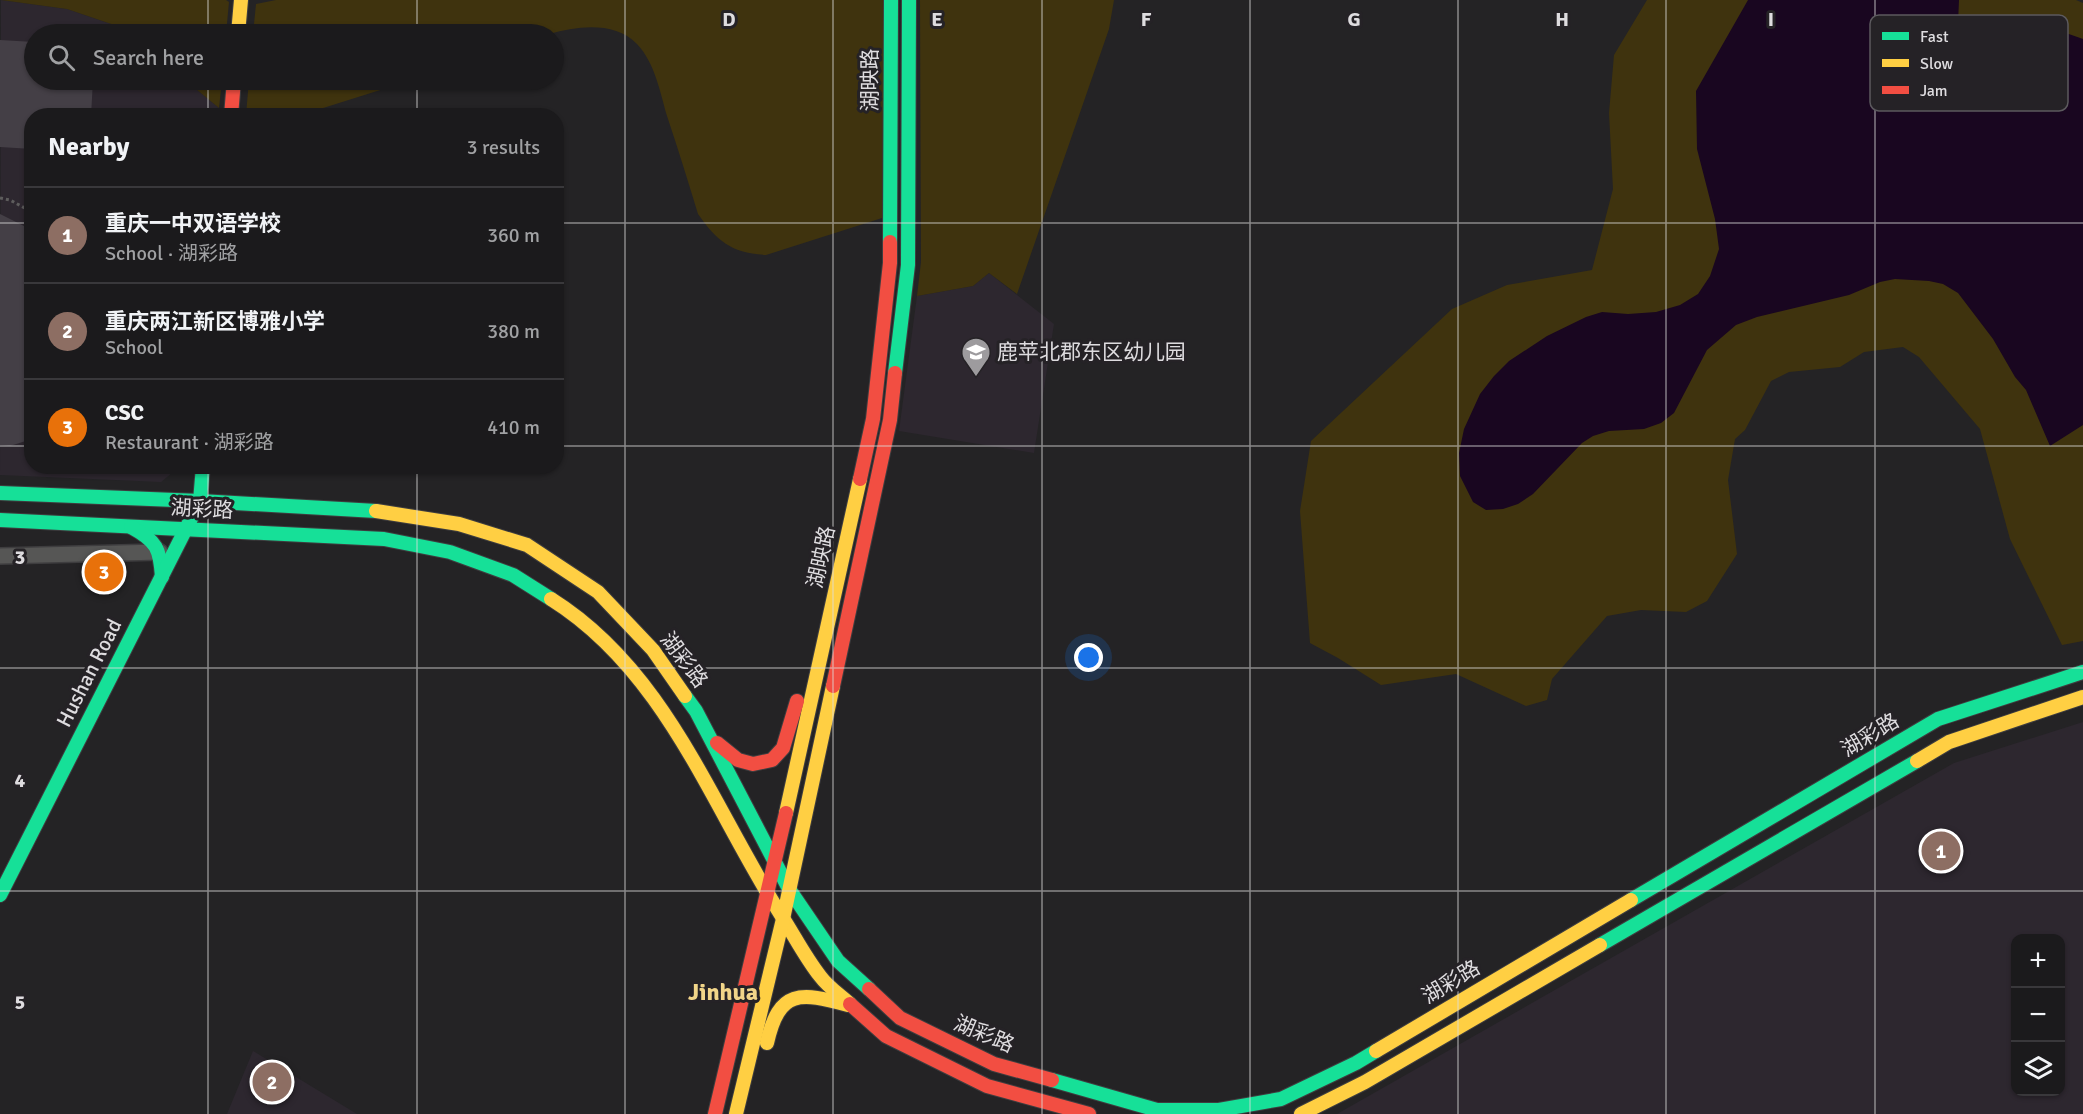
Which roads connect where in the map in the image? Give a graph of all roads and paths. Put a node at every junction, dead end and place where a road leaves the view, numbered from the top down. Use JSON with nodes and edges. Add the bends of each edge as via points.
{"nodes":[{"id":1,"x":241,"y":0,"type":"edge"},
{"id":2,"x":891,"y":0,"type":"edge"},
{"id":3,"x":909,"y":0,"type":"edge"},
{"id":4,"x":239,"y":24,"type":"edge"},
{"id":5,"x":233,"y":90,"type":"edge"},
{"id":6,"x":232,"y":108,"type":"edge"},
{"id":7,"x":0,"y":198,"type":"edge"},
{"id":8,"x":24,"y":208,"type":"edge"},
{"id":9,"x":202,"y":474,"type":"edge"},
{"id":10,"x":0,"y":493,"type":"edge"},
{"id":11,"x":200,"y":501,"type":"junction"},
{"id":12,"x":0,"y":520,"type":"edge"},
{"id":13,"x":130,"y":526,"type":"junction"},
{"id":14,"x":186,"y":529,"type":"junction"},
{"id":15,"x":160,"y":552,"type":"junction"},
{"id":16,"x":0,"y":556,"type":"edge"},
{"id":17,"x":162,"y":577,"type":"junction"},
{"id":18,"x":819,"y":661,"type":"junction"},
{"id":19,"x":2083,"y":672,"type":"edge"},
{"id":20,"x":2083,"y":697,"type":"edge"},
{"id":21,"x":709,"y":737,"type":"junction"},
{"id":22,"x":774,"y":862,"type":"junction"},
{"id":23,"x":789,"y":888,"type":"junction"},
{"id":24,"x":0,"y":895,"type":"edge"},
{"id":25,"x":768,"y":895,"type":"junction"},
{"id":26,"x":783,"y":919,"type":"junction"},
{"id":27,"x":852,"y":1006,"type":"junction"},
{"id":28,"x":737,"y":1109,"type":"edge"},
{"id":29,"x":1220,"y":1112,"type":"edge"},
{"id":30,"x":715,"y":1114,"type":"edge"},
{"id":31,"x":1089,"y":1114,"type":"edge"},
{"id":32,"x":1301,"y":1114,"type":"edge"}],
"edges":[{"from":1,"to":4,"type":"main road"},
{"from":2,"to":18,"type":"main road","name":"湖映路","via":[[890,263],[873,418]]},
{"from":3,"to":23,"type":"main road","name":"湖映路","via":[[908,265],[890,420]]},
{"from":5,"to":6,"type":"main road"},
{"from":7,"to":8,"type":"path"},
{"from":9,"to":11,"type":"main road","name":"Hushan Road"},
{"from":10,"to":11,"type":"main road","name":"湖彩路"},
{"from":11,"to":14,"type":"main road","name":"Hushan Road"},
{"from":11,"to":21,"type":"main road","name":"湖彩路","via":[[387,512],[459,524],[527,545],[598,592],[653,650],[696,711]]},
{"from":12,"to":13,"type":"main road","name":"湖彩路"},
{"from":13,"to":14,"type":"main road","name":"湖彩路"},
{"from":13,"to":15,"type":"main road","via":[[150,537]]},
{"from":14,"to":17,"type":"main road","name":"Hushan Road"},
{"from":14,"to":25,"type":"main road","name":"湖彩路","via":[[384,539],[450,552],[513,575],[550,598],[577,615],[632,669],[673,725]]},
{"from":15,"to":16,"type":"street"},
{"from":15,"to":17,"type":"main road"},
{"from":17,"to":24,"type":"main road","name":"Hushan Road"},
{"from":18,"to":21,"type":"main road","via":[[796,702],[783,748],[772,760],[753,765],[738,760]]},
{"from":18,"to":22,"type":"main road","name":"湖映路"},
{"from":19,"to":29,"type":"main road","name":"湖彩路","via":[[1938,719],[1356,1063],[1281,1099]]},
{"from":20,"to":32,"type":"main road","name":"湖彩路","via":[[1949,742],[1365,1083]]},
{"from":21,"to":22,"type":"main road","name":"湖彩路"},
{"from":22,"to":23,"type":"main road","name":"湖彩路"},
{"from":22,"to":25,"type":"main road","name":"湖映路"},
{"from":23,"to":26,"type":"main road","name":"湖映路"},
{"from":23,"to":29,"type":"main road","name":"湖彩路","via":[[838,961],[900,1018],[994,1064],[1157,1110]]},
{"from":25,"to":26,"type":"main road","name":"湖彩路"},
{"from":25,"to":30,"type":"main road","name":"湖映路"},
{"from":26,"to":27,"type":"main road","name":"湖彩路","via":[[821,978]]},
{"from":26,"to":28,"type":"main road","name":"湖映路"},
{"from":27,"to":28,"type":"main road","via":[[816,996],[784,1003],[773,1017],[760,1071]]},
{"from":27,"to":31,"type":"main road","name":"湖彩路","via":[[886,1036],[987,1086]]}]}
